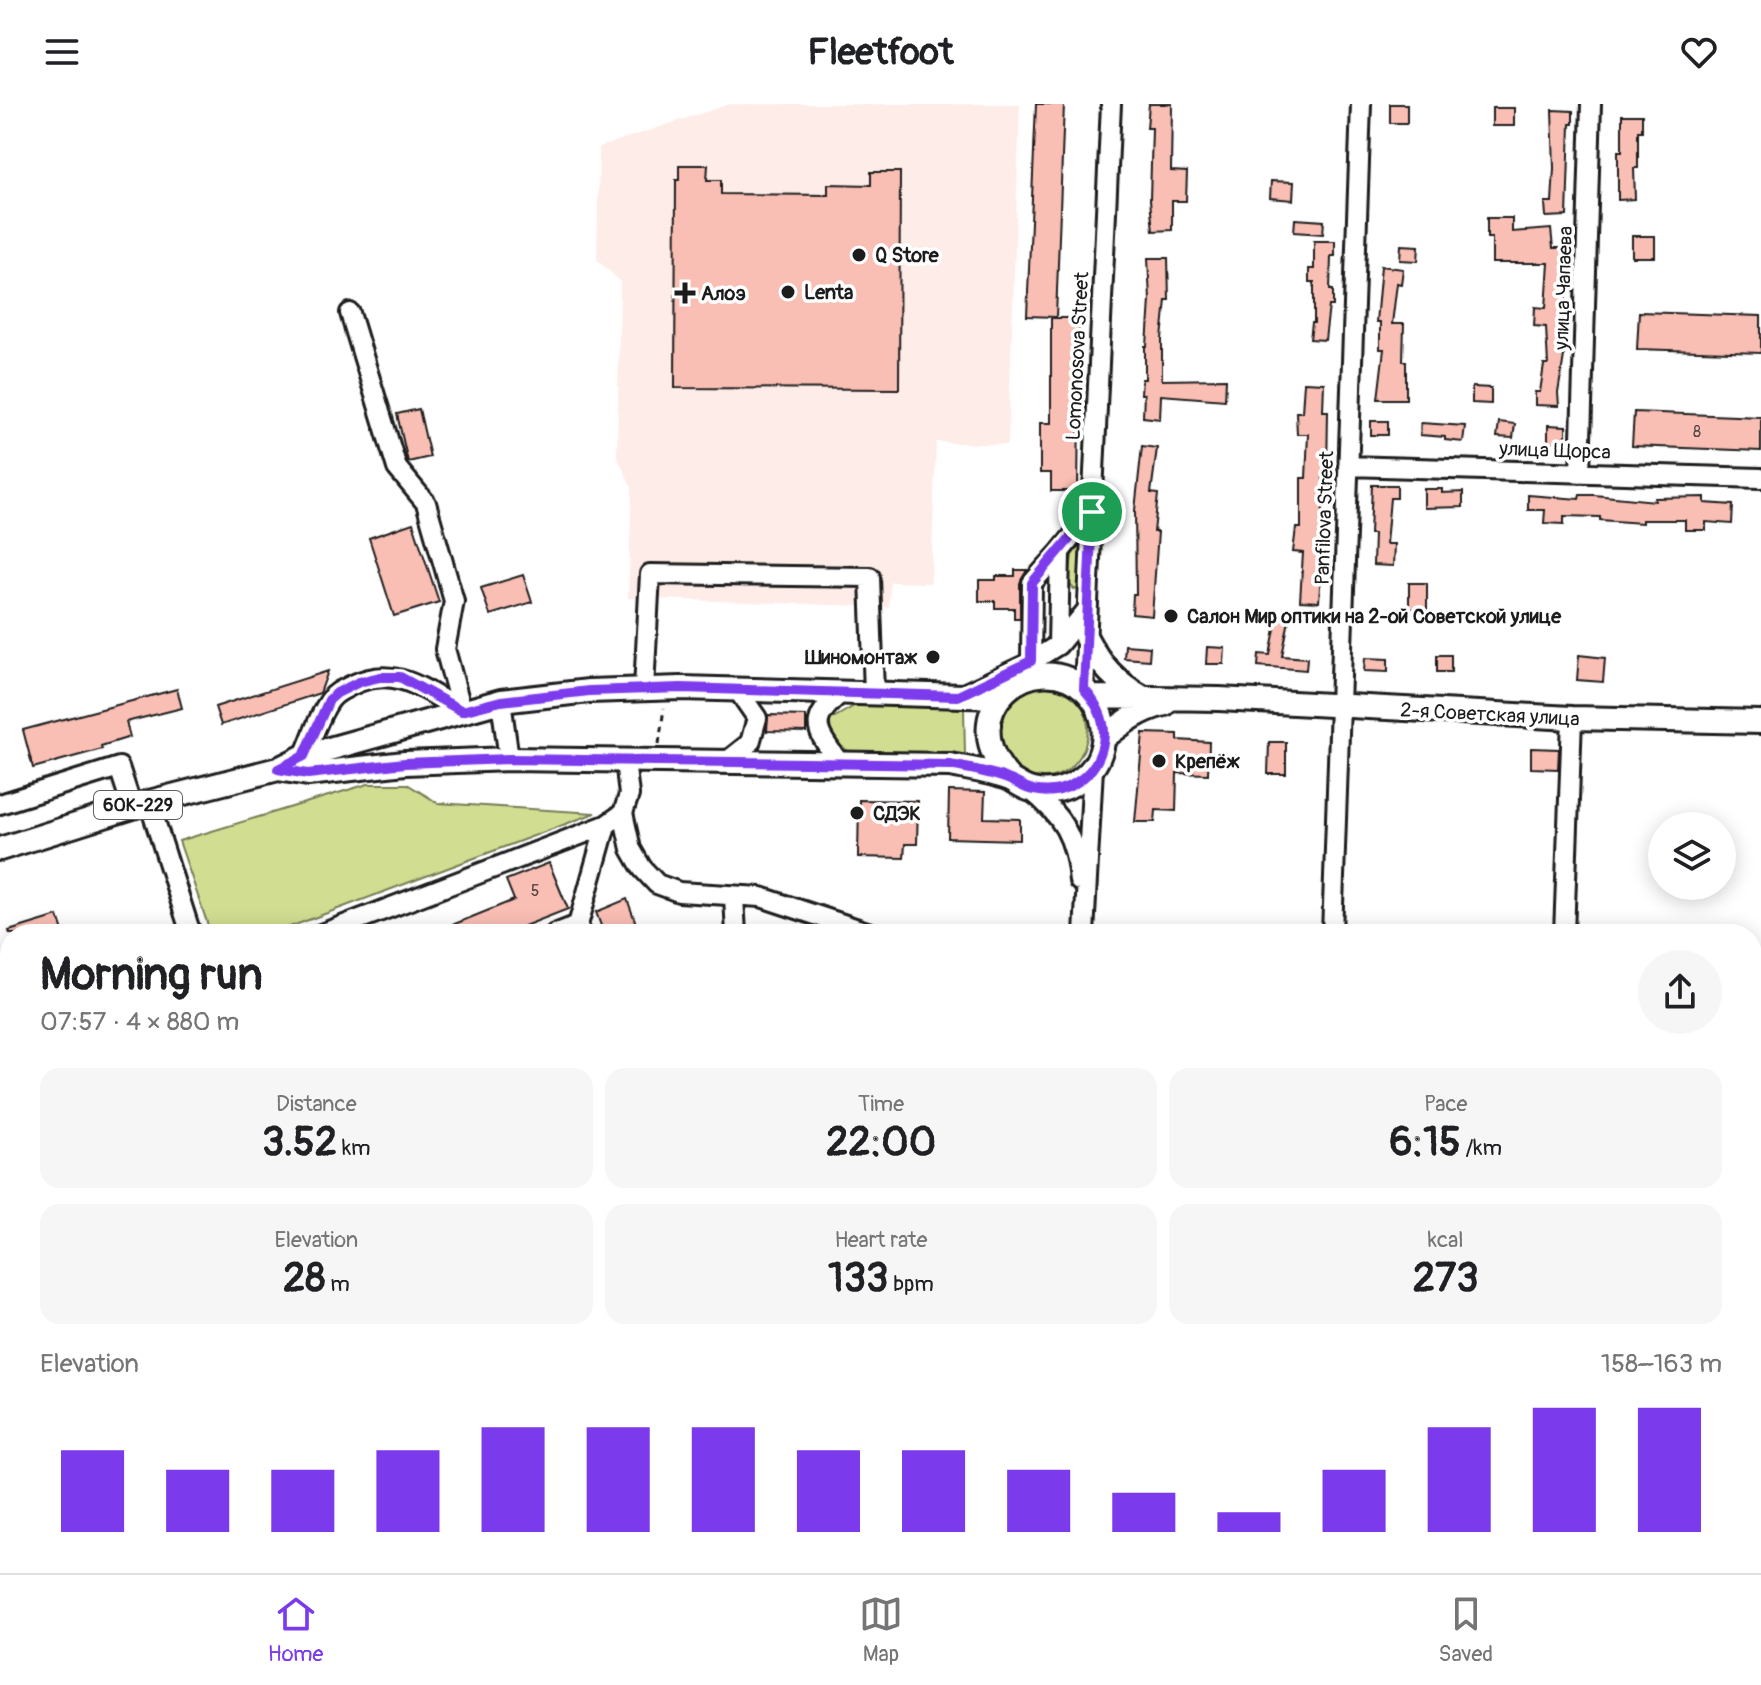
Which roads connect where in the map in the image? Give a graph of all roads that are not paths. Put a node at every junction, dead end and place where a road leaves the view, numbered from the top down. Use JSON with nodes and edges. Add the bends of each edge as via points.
{"nodes":[{"id":1,"x":1111,"y":104,"type":"edge"},
{"id":2,"x":1361,"y":104,"type":"edge"},
{"id":3,"x":1591,"y":104,"type":"edge"},
{"id":4,"x":350,"y":313,"type":"dead end"},
{"id":5,"x":1348,"y":466,"type":"junction"},
{"id":6,"x":1580,"y":473,"type":"junction"},
{"id":7,"x":1761,"y":478,"type":"edge"},
{"id":8,"x":1092,"y":512,"type":"junction"},
{"id":9,"x":1060,"y":552,"type":"junction"},
{"id":10,"x":1087,"y":610,"type":"junction"},
{"id":11,"x":1086,"y":638,"type":"junction"},
{"id":12,"x":1058,"y":645,"type":"junction"},
{"id":13,"x":1031,"y":661,"type":"junction"},
{"id":14,"x":644,"y":689,"type":"junction"},
{"id":15,"x":737,"y":689,"type":"junction"},
{"id":16,"x":841,"y":693,"type":"junction"},
{"id":17,"x":874,"y":693,"type":"junction"},
{"id":18,"x":1088,"y":693,"type":"junction"},
{"id":19,"x":958,"y":696,"type":"junction"},
{"id":20,"x":1000,"y":697,"type":"junction"},
{"id":21,"x":1143,"y":698,"type":"junction"},
{"id":22,"x":1219,"y":699,"type":"junction"},
{"id":23,"x":501,"y":701,"type":"junction"},
{"id":24,"x":1340,"y":707,"type":"junction"},
{"id":25,"x":462,"y":711,"type":"junction"},
{"id":26,"x":1572,"y":718,"type":"junction"},
{"id":27,"x":1761,"y":722,"type":"edge"},
{"id":28,"x":1104,"y":738,"type":"junction"},
{"id":29,"x":304,"y":756,"type":"junction"},
{"id":30,"x":509,"y":759,"type":"junction"},
{"id":31,"x":625,"y":760,"type":"junction"},
{"id":32,"x":726,"y":762,"type":"junction"},
{"id":33,"x":840,"y":764,"type":"junction"},
{"id":34,"x":1093,"y":768,"type":"junction"},
{"id":35,"x":278,"y":769,"type":"junction"},
{"id":36,"x":1019,"y":784,"type":"junction"},
{"id":37,"x":0,"y":804,"type":"edge"},
{"id":38,"x":140,"y":804,"type":"junction"},
{"id":39,"x":623,"y":813,"type":"junction"},
{"id":40,"x":606,"y":825,"type":"junction"},
{"id":41,"x":0,"y":849,"type":"edge"},
{"id":42,"x":734,"y":897,"type":"junction"},
{"id":43,"x":187,"y":924,"type":"edge"},
{"id":44,"x":347,"y":924,"type":"edge"},
{"id":45,"x":581,"y":924,"type":"edge"},
{"id":46,"x":735,"y":924,"type":"edge"},
{"id":47,"x":843,"y":924,"type":"edge"},
{"id":48,"x":1083,"y":924,"type":"edge"},
{"id":49,"x":1085,"y":924,"type":"edge"},
{"id":50,"x":1332,"y":924,"type":"edge"},
{"id":51,"x":1564,"y":924,"type":"edge"}],
"edges":[{"from":1,"to":8,"type":"street","name":"Lomonosova Street"},
{"from":2,"to":5,"type":"street","name":"Panfilova Street"},
{"from":3,"to":6,"type":"street","name":"улица Чапаева"},
{"from":4,"to":25,"type":"street","via":[[397,468],[426,503],[454,601],[445,649]]},
{"from":5,"to":6,"type":"street","name":"улица Щорса"},
{"from":5,"to":24,"type":"street","name":"Panfilova Street"},
{"from":6,"to":7,"type":"street","name":"улица Щорса"},
{"from":8,"to":9,"type":"street"},
{"from":8,"to":10,"type":"street","name":"Lomonosova Street"},
{"from":9,"to":12,"type":"street"},
{"from":9,"to":13,"type":"street","via":[[1032,583]]},
{"from":10,"to":11,"type":"street","name":"Lomonosova Street"},
{"from":10,"to":12,"type":"street"},
{"from":11,"to":18,"type":"street","name":"Lomonosova Street"},
{"from":11,"to":21,"type":"main road","via":[[1112,677]]},
{"from":12,"to":13,"type":"street"},
{"from":13,"to":19,"type":"street"},
{"from":14,"to":15,"type":"main road"},
{"from":14,"to":17,"type":"street","via":[[650,574],[839,576],[870,577]]},
{"from":14,"to":23,"type":"main road"},
{"from":15,"to":16,"type":"main road"},
{"from":15,"to":32,"type":"street","via":[[757,718],[750,743]]},
{"from":16,"to":17,"type":"main road"},
{"from":16,"to":33,"type":"street","via":[[823,708],[817,722]]},
{"from":17,"to":19,"type":"main road"},
{"from":18,"to":20,"type":"main road","via":[[1070,680],[1045,675],[1023,679]]},
{"from":18,"to":21,"type":"main road","name":"2-я Советская улица"},
{"from":18,"to":28,"type":"main road","via":[[1102,716]]},
{"from":19,"to":20,"type":"main road"},
{"from":20,"to":36,"type":"main road","via":[[988,738],[997,765]]},
{"from":21,"to":22,"type":"main road","name":"2-я Советская улица"},
{"from":22,"to":24,"type":"main road","name":"2-я Советская улица"},
{"from":22,"to":28,"type":"main road","name":"2-я Советская улица","via":[[1147,708]]},
{"from":23,"to":25,"type":"main road"},
{"from":23,"to":30,"type":"street"},
{"from":24,"to":26,"type":"main road","name":"2-я Советская улица"},
{"from":24,"to":50,"type":"street","name":"Panfilova Street"},
{"from":25,"to":29,"type":"main road"},
{"from":25,"to":29,"type":"street","via":[[400,677],[359,682],[329,700]]},
{"from":26,"to":27,"type":"main road","name":"2-я Советская улица"},
{"from":26,"to":51,"type":"street"},
{"from":28,"to":34,"type":"main road"},
{"from":29,"to":35,"type":"main road"},
{"from":30,"to":31,"type":"main road"},
{"from":30,"to":35,"type":"main road","via":[[308,774]]},
{"from":31,"to":32,"type":"main road"},
{"from":31,"to":39,"type":"street","via":[[629,795]]},
{"from":32,"to":33,"type":"main road"},
{"from":33,"to":36,"type":"main road","via":[[950,765]]},
{"from":34,"to":36,"type":"main road","via":[[1060,790]]},
{"from":34,"to":49,"type":"street"},
{"from":35,"to":38,"type":"main road","number":"60К-229"},
{"from":36,"to":48,"type":"street","via":[[1052,807],[1071,839]]},
{"from":37,"to":38,"type":"street","via":[[119,767]]},
{"from":38,"to":41,"type":"main road","number":"60К-229"},
{"from":38,"to":43,"type":"street"},
{"from":39,"to":40,"type":"street"},
{"from":39,"to":42,"type":"street","via":[[631,849],[657,884],[679,892]]},
{"from":40,"to":44,"type":"street"},
{"from":40,"to":45,"type":"street"},
{"from":42,"to":46,"type":"street"},
{"from":42,"to":47,"type":"street","via":[[761,897]]}]}
